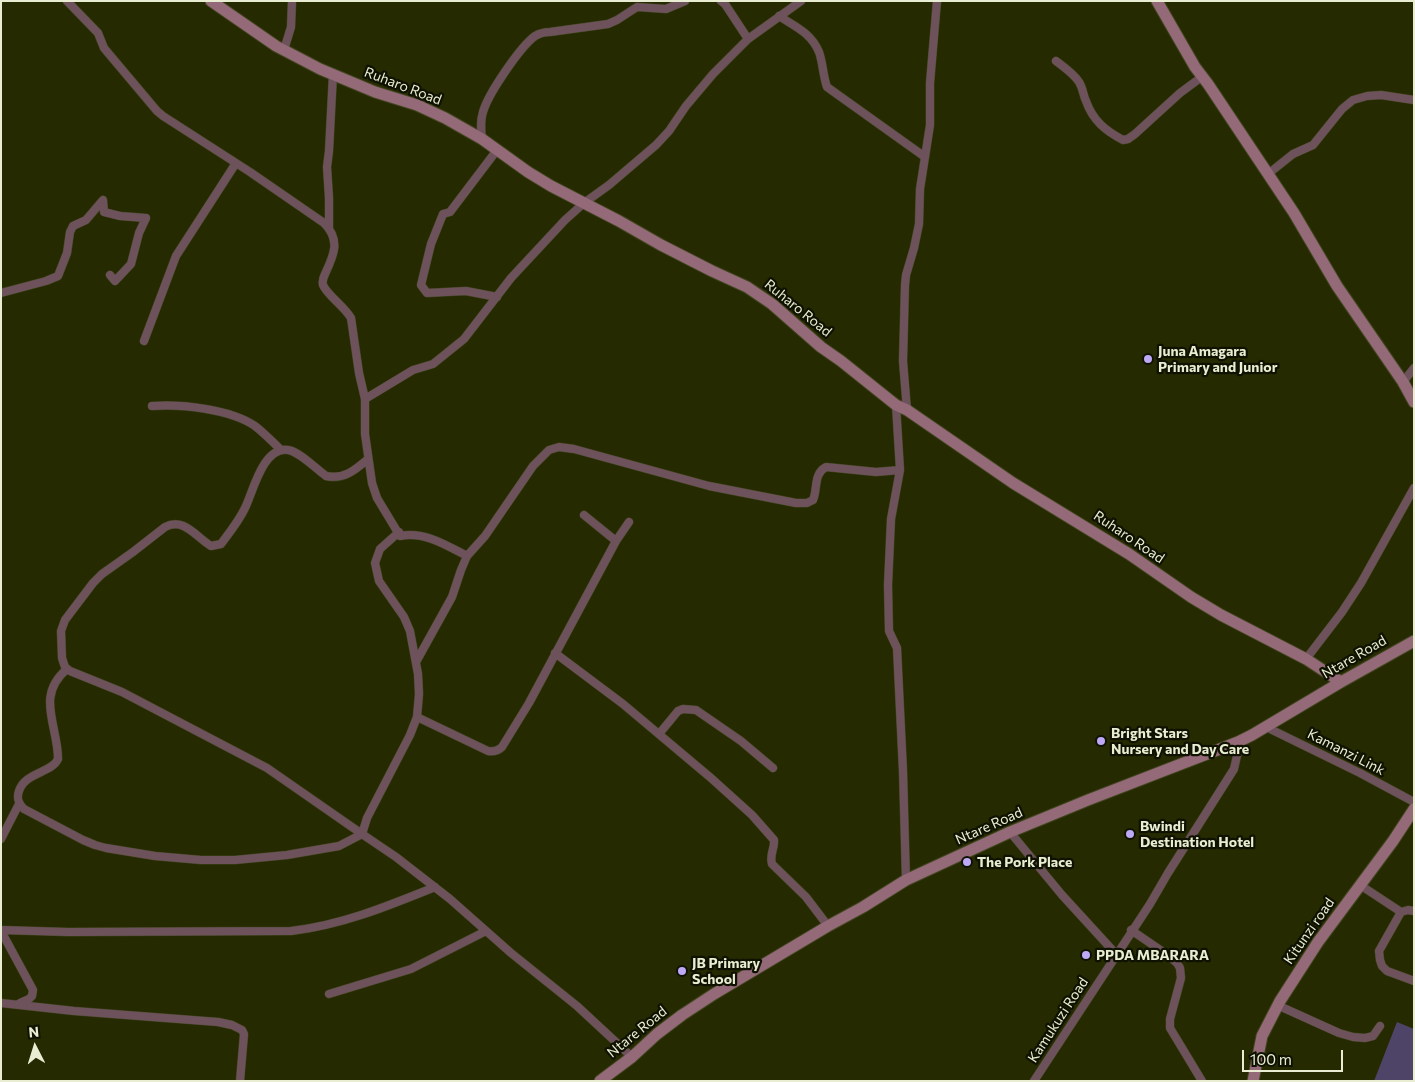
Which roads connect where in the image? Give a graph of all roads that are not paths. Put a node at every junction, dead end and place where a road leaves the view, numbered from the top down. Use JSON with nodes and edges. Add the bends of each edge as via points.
{"nodes":[{"id":1,"x":67,"y":1,"type":"edge"},
{"id":2,"x":211,"y":1,"type":"edge"},
{"id":3,"x":292,"y":1,"type":"edge"},
{"id":4,"x":685,"y":1,"type":"edge"},
{"id":5,"x":721,"y":1,"type":"edge"},
{"id":6,"x":801,"y":1,"type":"edge"},
{"id":7,"x":937,"y":1,"type":"edge"},
{"id":8,"x":1157,"y":1,"type":"edge"},
{"id":9,"x":779,"y":16,"type":"junction"},
{"id":10,"x":748,"y":39,"type":"junction"},
{"id":11,"x":284,"y":50,"type":"junction"},
{"id":12,"x":1056,"y":61,"type":"dead end"},
{"id":13,"x":333,"y":74,"type":"junction"},
{"id":14,"x":1202,"y":76,"type":"junction"},
{"id":15,"x":1414,"y":100,"type":"edge"},
{"id":16,"x":482,"y":139,"type":"junction"},
{"id":17,"x":497,"y":150,"type":"junction"},
{"id":18,"x":925,"y":157,"type":"junction"},
{"id":19,"x":236,"y":163,"type":"junction"},
{"id":20,"x":1268,"y":174,"type":"junction"},
{"id":21,"x":584,"y":203,"type":"junction"},
{"id":22,"x":329,"y":228,"type":"junction"},
{"id":23,"x":110,"y":275,"type":"dead end"},
{"id":24,"x":1,"y":293,"type":"edge"},
{"id":25,"x":497,"y":297,"type":"junction"},
{"id":26,"x":144,"y":341,"type":"dead end"},
{"id":27,"x":1414,"y":368,"type":"edge"},
{"id":28,"x":1403,"y":382,"type":"junction"},
{"id":29,"x":365,"y":399,"type":"junction"},
{"id":30,"x":1414,"y":402,"type":"edge"},
{"id":31,"x":896,"y":405,"type":"junction"},
{"id":32,"x":152,"y":406,"type":"dead end"},
{"id":33,"x":907,"y":410,"type":"junction"},
{"id":34,"x":281,"y":450,"type":"junction"},
{"id":35,"x":368,"y":459,"type":"junction"},
{"id":36,"x":900,"y":470,"type":"junction"},
{"id":37,"x":1414,"y":488,"type":"edge"},
{"id":38,"x":584,"y":516,"type":"dead end"},
{"id":39,"x":629,"y":522,"type":"dead end"},
{"id":40,"x":399,"y":532,"type":"junction"},
{"id":41,"x":616,"y":540,"type":"junction"},
{"id":42,"x":467,"y":556,"type":"junction"},
{"id":43,"x":1414,"y":641,"type":"edge"},
{"id":44,"x":555,"y":654,"type":"junction"},
{"id":45,"x":1306,"y":659,"type":"junction"},
{"id":46,"x":416,"y":662,"type":"junction"},
{"id":47,"x":67,"y":669,"type":"junction"},
{"id":48,"x":1341,"y":682,"type":"junction"},
{"id":49,"x":417,"y":717,"type":"junction"},
{"id":50,"x":1266,"y":727,"type":"junction"},
{"id":51,"x":659,"y":734,"type":"junction"},
{"id":52,"x":1238,"y":742,"type":"junction"},
{"id":53,"x":774,"y":768,"type":"dead end"},
{"id":54,"x":1414,"y":802,"type":"edge"},
{"id":55,"x":19,"y":804,"type":"junction"},
{"id":56,"x":1414,"y":809,"type":"edge"},
{"id":57,"x":1010,"y":832,"type":"junction"},
{"id":58,"x":362,"y":834,"type":"junction"},
{"id":59,"x":1,"y":839,"type":"edge"},
{"id":60,"x":906,"y":880,"type":"junction"},
{"id":61,"x":1360,"y":885,"type":"junction"},
{"id":62,"x":435,"y":888,"type":"junction"},
{"id":63,"x":1414,"y":911,"type":"edge"},
{"id":64,"x":1401,"y":912,"type":"junction"},
{"id":65,"x":828,"y":926,"type":"junction"},
{"id":66,"x":1,"y":930,"type":"edge"},
{"id":67,"x":1132,"y":930,"type":"junction"},
{"id":68,"x":486,"y":931,"type":"junction"},
{"id":69,"x":1116,"y":954,"type":"junction"},
{"id":70,"x":1414,"y":981,"type":"edge"},
{"id":71,"x":329,"y":994,"type":"dead end"},
{"id":72,"x":1,"y":1003,"type":"edge"},
{"id":73,"x":16,"y":1004,"type":"junction"},
{"id":74,"x":1277,"y":1005,"type":"junction"},
{"id":75,"x":1380,"y":1026,"type":"dead end"},
{"id":76,"x":632,"y":1057,"type":"junction"},
{"id":77,"x":1200,"y":1080,"type":"edge"},
{"id":78,"x":240,"y":1081,"type":"edge"},
{"id":79,"x":600,"y":1081,"type":"edge"},
{"id":80,"x":1034,"y":1081,"type":"edge"},
{"id":81,"x":1253,"y":1081,"type":"edge"}],
"edges":[{"from":1,"to":19,"type":"street","via":[[98,33],[104,48],[157,111]]},
{"from":2,"to":11,"type":"street","name":"Ruharo Road"},
{"from":3,"to":11,"type":"street","via":[[291,26]]},
{"from":4,"to":16,"type":"street","via":[[666,9],[637,7],[608,24],[535,36],[514,60],[486,102],[482,114]]},
{"from":5,"to":10,"type":"street"},
{"from":6,"to":9,"type":"street"},
{"from":7,"to":18,"type":"street","via":[[930,72],[930,125]]},
{"from":8,"to":14,"type":"street"},
{"from":9,"to":10,"type":"street"},
{"from":9,"to":18,"type":"street","via":[[805,32],[812,41],[819,53],[827,87]]},
{"from":10,"to":21,"type":"street","via":[[713,74],[656,145]]},
{"from":11,"to":13,"type":"street","name":"Ruharo Road"},
{"from":12,"to":14,"type":"street","via":[[1079,81],[1091,113],[1099,124],[1124,140]]},
{"from":13,"to":16,"type":"street","name":"Ruharo Road","via":[[425,109]]},
{"from":13,"to":22,"type":"street","via":[[327,160]]},
{"from":14,"to":20,"type":"street"},
{"from":15,"to":20,"type":"street","via":[[1381,95],[1353,100],[1313,144],[1293,154]]},
{"from":16,"to":17,"type":"street","name":"Ruharo Road"},
{"from":17,"to":21,"type":"street","name":"Ruharo Road","via":[[543,181]]},
{"from":17,"to":25,"type":"street","via":[[450,212],[443,214],[421,285],[426,293],[466,291]]},
{"from":18,"to":33,"type":"street","via":[[919,224],[904,293],[903,361]]},
{"from":19,"to":22,"type":"street"},
{"from":19,"to":26,"type":"street","via":[[176,256]]},
{"from":20,"to":28,"type":"street","via":[[1337,286]]},
{"from":21,"to":25,"type":"street","via":[[511,278]]},
{"from":21,"to":31,"type":"street","name":"Ruharo Road","via":[[753,291]]},
{"from":22,"to":29,"type":"street","via":[[335,242],[333,257],[322,280],[351,318]]},
{"from":23,"to":24,"type":"street","via":[[115,281],[131,264],[146,218],[104,212],[103,200],[86,220],[73,226],[58,276]]},
{"from":25,"to":29,"type":"street","via":[[464,339],[434,364],[414,370]]},
{"from":27,"to":28,"type":"street"},
{"from":28,"to":30,"type":"street"},
{"from":29,"to":35,"type":"street"},
{"from":31,"to":33,"type":"street","name":"Ruharo Road"},
{"from":31,"to":36,"type":"street"},
{"from":32,"to":34,"type":"street","via":[[185,405],[235,417],[256,427]]},
{"from":33,"to":45,"type":"street","name":"Ruharo Road","via":[[1013,482],[1121,548],[1190,597]]},
{"from":34,"to":35,"type":"street","via":[[294,452],[332,477],[349,474]]},
{"from":34,"to":47,"type":"street","via":[[272,454],[259,474],[245,508],[221,544],[211,546],[187,527],[170,524],[98,578],[63,625],[62,658]]},
{"from":35,"to":40,"type":"street","via":[[374,492]]},
{"from":36,"to":42,"type":"street","via":[[822,469],[816,480],[813,500],[796,503],[709,486],[559,447],[549,450],[533,466],[485,536]]},
{"from":36,"to":60,"type":"street","via":[[891,519],[888,594],[889,631],[898,658]]},
{"from":37,"to":45,"type":"street","via":[[1361,583]]},
{"from":38,"to":41,"type":"street"},
{"from":39,"to":41,"type":"street"},
{"from":40,"to":42,"type":"street","via":[[400,536],[416,535],[435,540]]},
{"from":40,"to":46,"type":"street","via":[[380,548],[375,563],[379,581],[410,631]]},
{"from":41,"to":44,"type":"street"},
{"from":42,"to":46,"type":"street","via":[[452,597]]},
{"from":43,"to":48,"type":"street","name":"Ntare Road"},
{"from":44,"to":49,"type":"street","via":[[499,750],[488,751]]},
{"from":44,"to":51,"type":"street"},
{"from":45,"to":48,"type":"street","name":"Ruharo Road"},
{"from":46,"to":49,"type":"street"},
{"from":47,"to":55,"type":"street","via":[[53,687],[50,700],[57,762],[24,782],[17,797]]},
{"from":47,"to":58,"type":"street","via":[[145,703],[267,768]]},
{"from":48,"to":50,"type":"street","name":"Ntare Road"},
{"from":49,"to":58,"type":"street"},
{"from":50,"to":52,"type":"street","name":"Ntare Road"},
{"from":50,"to":54,"type":"street","name":"Kamanzi Link"},
{"from":51,"to":53,"type":"street","via":[[678,711],[696,710]]},
{"from":51,"to":65,"type":"street","via":[[739,802],[765,829],[774,840],[772,864],[806,897]]},
{"from":52,"to":57,"type":"street","name":"Ntare Road"},
{"from":52,"to":67,"type":"street","name":"Kamukuzi Road","via":[[1234,769]]},
{"from":55,"to":58,"type":"street","via":[[95,845],[192,860],[287,855],[339,846]]},
{"from":55,"to":59,"type":"street"},
{"from":56,"to":61,"type":"street","name":"Kitunzi road"},
{"from":57,"to":60,"type":"street","name":"Ntare Road"},
{"from":57,"to":69,"type":"street"},
{"from":58,"to":62,"type":"street"},
{"from":60,"to":65,"type":"street","name":"Ntare Road"},
{"from":61,"to":64,"type":"street"},
{"from":61,"to":74,"type":"street","name":"Kitunzi road"},
{"from":62,"to":66,"type":"street","via":[[353,919],[291,931]]},
{"from":62,"to":68,"type":"street"},
{"from":63,"to":64,"type":"street"},
{"from":64,"to":70,"type":"street","via":[[1379,951],[1380,960],[1387,971]]},
{"from":65,"to":76,"type":"street","name":"Ntare Road","via":[[682,1015]]},
{"from":66,"to":73,"type":"street","via":[[33,990],[29,999]]},
{"from":67,"to":69,"type":"street","name":"Kamukuzi Road"},
{"from":67,"to":77,"type":"street","via":[[1177,963],[1181,978],[1170,1028]]},
{"from":68,"to":71,"type":"street","via":[[411,969]]},
{"from":68,"to":76,"type":"street","via":[[577,1006]]},
{"from":69,"to":80,"type":"street","name":"Kamukuzi Road"},
{"from":72,"to":73,"type":"street"},
{"from":73,"to":78,"type":"street","via":[[232,1025],[244,1034]]},
{"from":74,"to":75,"type":"street","via":[[1352,1037],[1373,1036]]},
{"from":74,"to":81,"type":"street","name":"Kitunzi road","via":[[1262,1036]]},
{"from":76,"to":79,"type":"street","name":"Ntare Road"}]}
